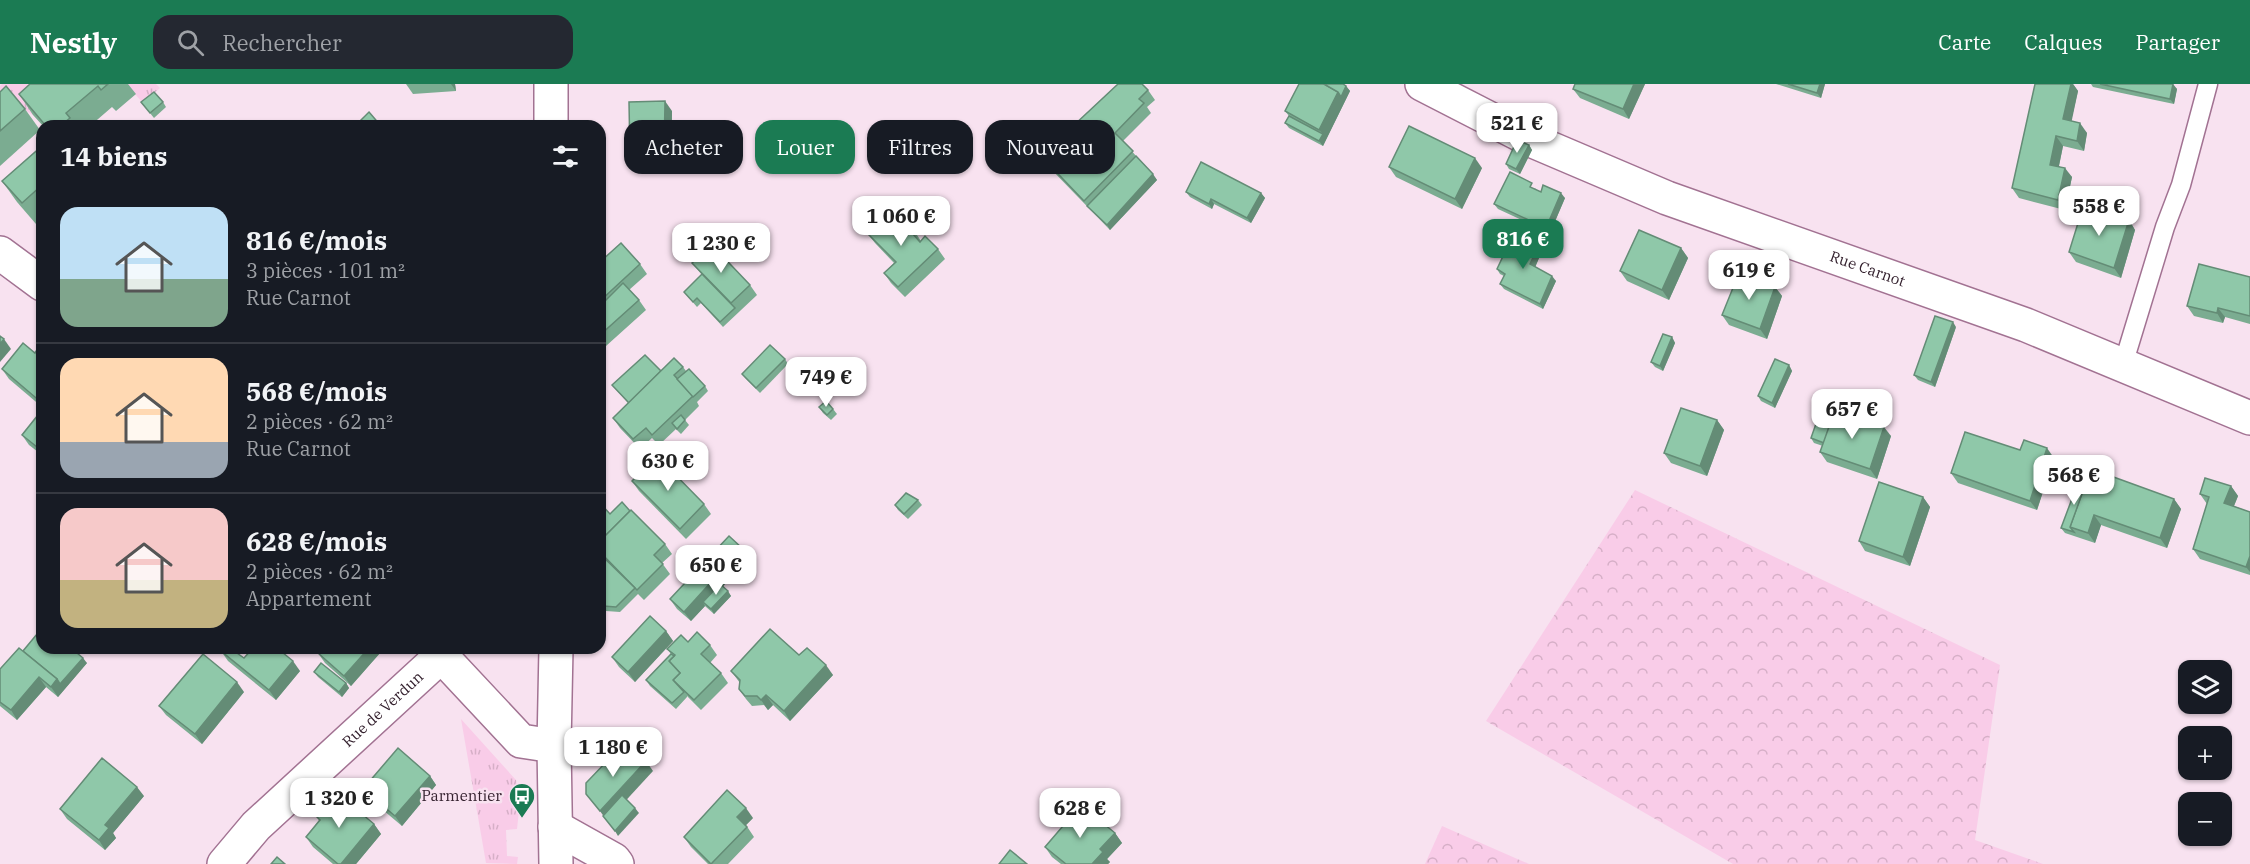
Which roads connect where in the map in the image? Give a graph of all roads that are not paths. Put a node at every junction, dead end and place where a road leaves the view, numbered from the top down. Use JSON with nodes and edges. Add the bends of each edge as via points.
{"nodes":[{"id":1,"x":550,"y":84,"type":"edge"},
{"id":2,"x":1422,"y":84,"type":"edge"},
{"id":3,"x":2208,"y":84,"type":"edge"},
{"id":4,"x":551,"y":120,"type":"edge"},
{"id":5,"x":0,"y":253,"type":"edge"},
{"id":6,"x":36,"y":280,"type":"edge"},
{"id":7,"x":2122,"y":364,"type":"junction"},
{"id":8,"x":2250,"y":418,"type":"edge"},
{"id":9,"x":436,"y":654,"type":"edge"},
{"id":10,"x":440,"y":654,"type":"edge"},
{"id":11,"x":556,"y":654,"type":"edge"},
{"id":12,"x":554,"y":746,"type":"junction"},
{"id":13,"x":555,"y":827,"type":"junction"},
{"id":14,"x":224,"y":864,"type":"edge"},
{"id":15,"x":555,"y":864,"type":"edge"},
{"id":16,"x":617,"y":864,"type":"edge"}],
"edges":[{"from":1,"to":4,"type":"street"},
{"from":2,"to":7,"type":"street","name":"Rue Carnot","via":[[1533,141],[1667,198],[2026,325]]},
{"from":3,"to":7,"type":"lane","via":[[2181,185]]},
{"from":5,"to":6,"type":"street"},
{"from":7,"to":8,"type":"street","name":"Rue Carnot"},
{"from":9,"to":14,"type":"street","name":"Rue de Verdun","via":[[256,826]]},
{"from":10,"to":12,"type":"street","via":[[520,741]]},
{"from":11,"to":12,"type":"street"},
{"from":12,"to":13,"type":"street"},
{"from":13,"to":15,"type":"street"},
{"from":13,"to":16,"type":"street"}]}
